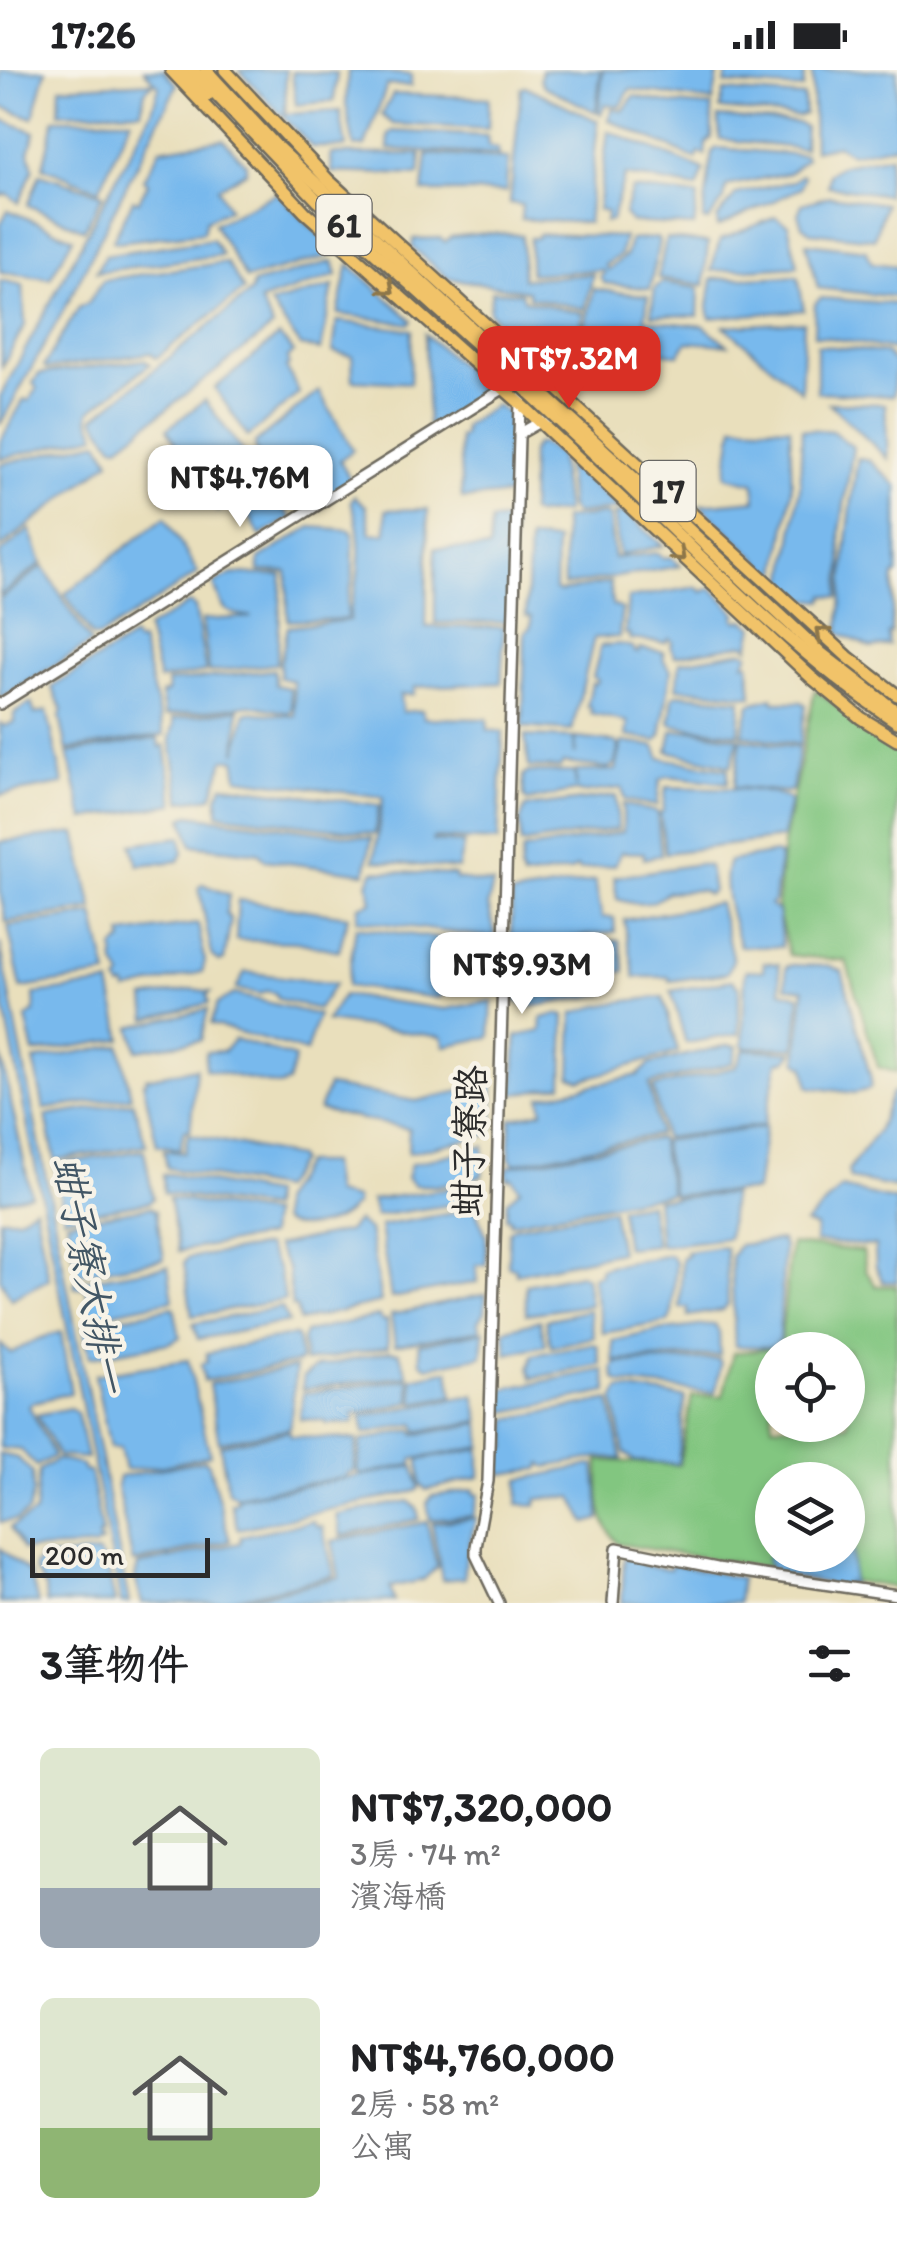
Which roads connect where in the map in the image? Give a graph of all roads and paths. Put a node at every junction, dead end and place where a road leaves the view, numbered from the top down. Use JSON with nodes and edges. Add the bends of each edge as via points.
{"nodes":[{"id":1,"x":172,"y":70,"type":"edge"},
{"id":2,"x":183,"y":70,"type":"edge"},
{"id":3,"x":194,"y":70,"type":"edge"},
{"id":4,"x":206,"y":70,"type":"edge"},
{"id":5,"x":217,"y":70,"type":"edge"},
{"id":6,"x":225,"y":70,"type":"edge"},
{"id":7,"x":320,"y":196,"type":"junction"},
{"id":8,"x":534,"y":369,"type":"junction"},
{"id":9,"x":551,"y":384,"type":"junction"},
{"id":10,"x":502,"y":389,"type":"junction"},
{"id":11,"x":520,"y":403,"type":"junction"},
{"id":12,"x":580,"y":409,"type":"junction"},
{"id":13,"x":540,"y":422,"type":"junction"},
{"id":14,"x":518,"y":434,"type":"junction"},
{"id":15,"x":586,"y":439,"type":"junction"},
{"id":16,"x":897,"y":695,"type":"edge"},
{"id":17,"x":0,"y":704,"type":"edge"},
{"id":18,"x":897,"y":712,"type":"edge"},
{"id":19,"x":897,"y":722,"type":"edge"},
{"id":20,"x":897,"y":740,"type":"edge"},
{"id":21,"x":897,"y":1595,"type":"edge"},
{"id":22,"x":499,"y":1603,"type":"edge"},
{"id":23,"x":613,"y":1603,"type":"edge"}],
"edges":[{"from":1,"to":10,"type":"main road","number":"17","one_way":true,"via":[[305,212]]},
{"from":2,"to":7,"type":"main road","via":[[268,157]]},
{"from":3,"to":7,"type":"main road","number":"61"},
{"from":4,"to":7,"type":"main road","number":"61"},
{"from":5,"to":7,"type":"main road"},
{"from":6,"to":8,"type":"main road","number":"17","via":[[328,180]]},
{"from":7,"to":15,"type":"main road","number":"61","bridge":true},
{"from":8,"to":9,"type":"main road","number":"17"},
{"from":8,"to":10,"type":"street"},
{"from":8,"to":11,"type":"street","name":"蚶子寮路"},
{"from":9,"to":12,"type":"main road","number":"17"},
{"from":9,"to":13,"type":"street","via":[[550,406]]},
{"from":10,"to":11,"type":"main road","number":"17"},
{"from":10,"to":17,"type":"street"},
{"from":11,"to":13,"type":"main road","number":"17"},
{"from":11,"to":14,"type":"street","name":"蚶子寮路"},
{"from":12,"to":13,"type":"street"},
{"from":16,"to":12,"type":"main road","number":"17","one_way":true},
{"from":13,"to":14,"type":"street"},
{"from":13,"to":20,"type":"main road","number":"17","one_way":true,"via":[[835,698]]},
{"from":14,"to":22,"type":"street","name":"蚶子寮路","via":[[493,1358],[488,1481],[476,1546]]},
{"from":15,"to":18,"type":"main road","number":"61","via":[[821,653]]},
{"from":15,"to":19,"type":"main road","number":"61","via":[[782,630]]},
{"from":21,"to":23,"type":"street","via":[[617,1548]]}]}
